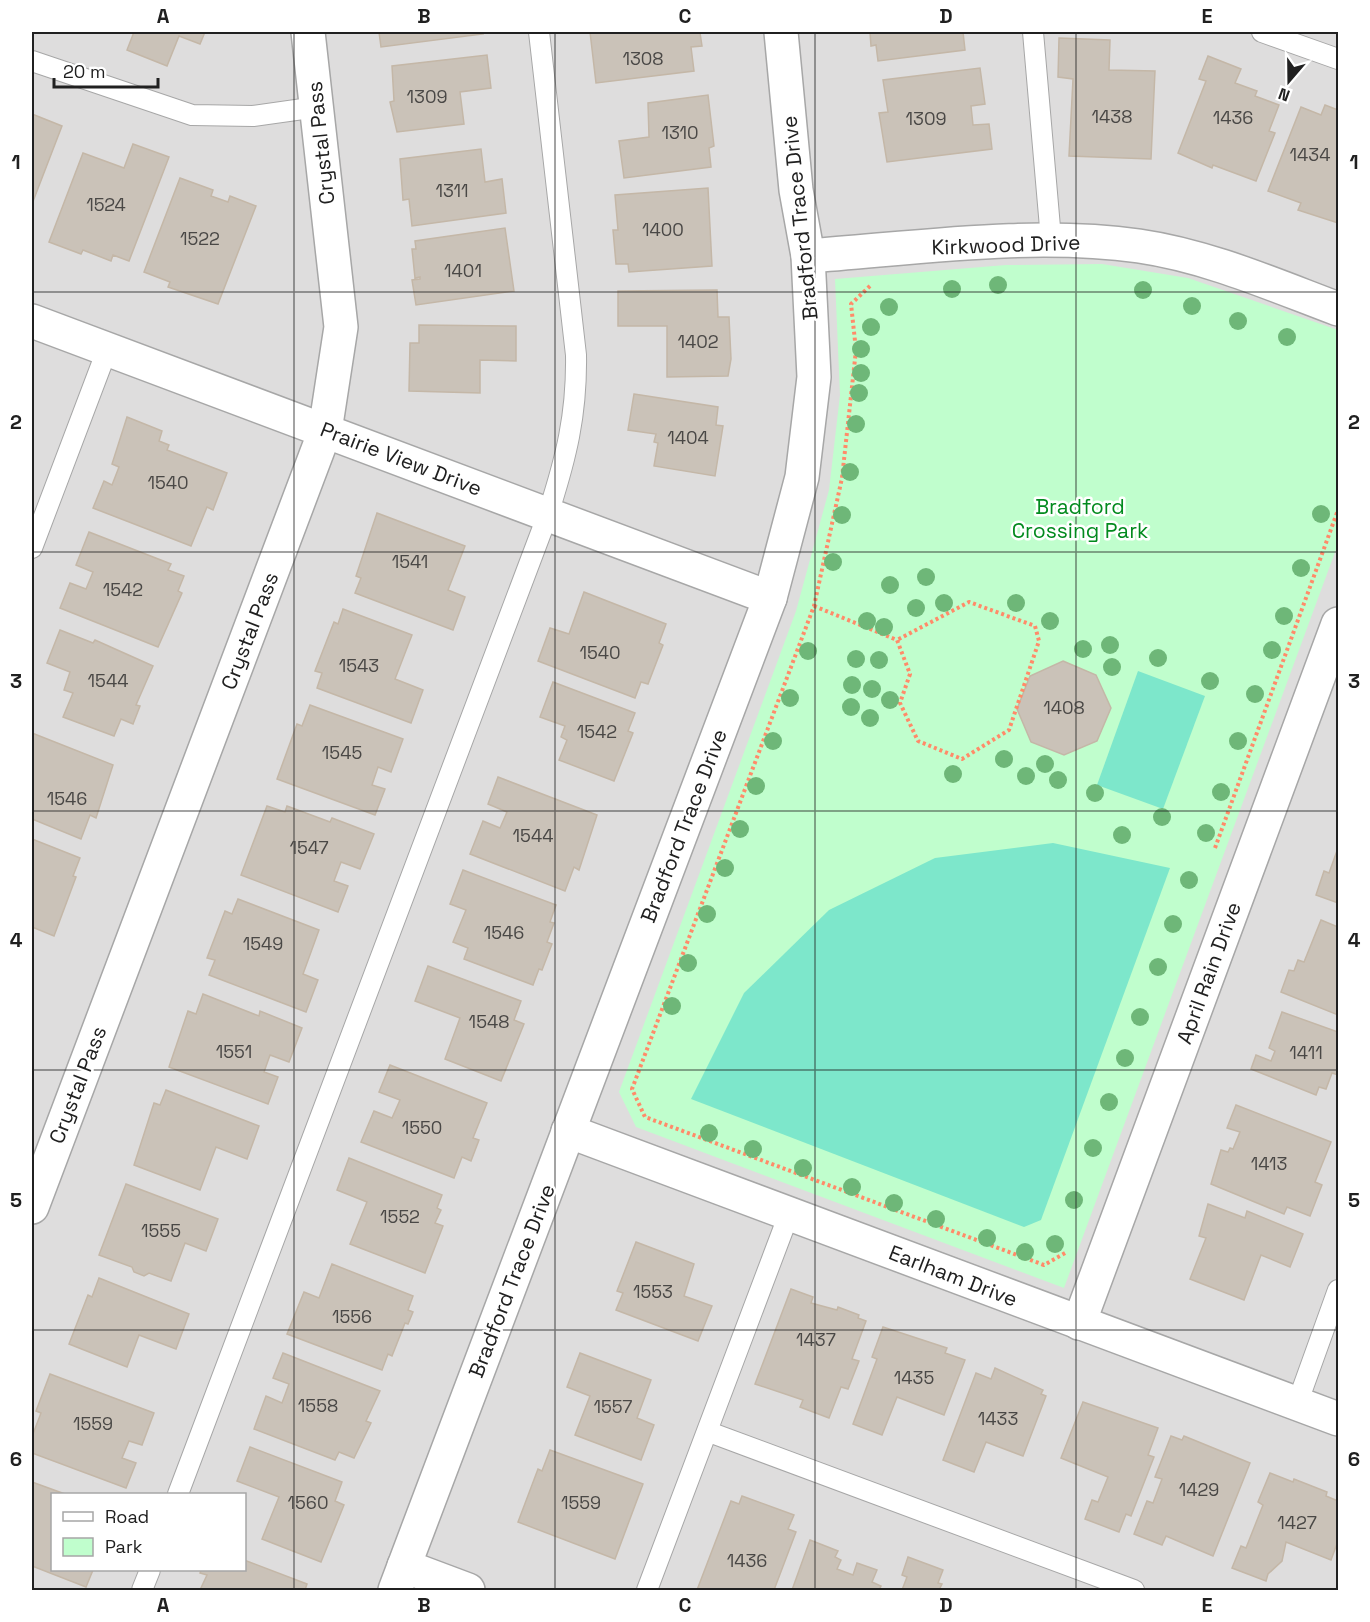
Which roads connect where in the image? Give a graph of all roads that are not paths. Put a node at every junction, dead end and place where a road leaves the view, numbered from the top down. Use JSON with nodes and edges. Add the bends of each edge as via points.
{"nodes":[{"id":1,"x":308,"y":32,"type":"edge"},
{"id":2,"x":539,"y":32,"type":"edge"},
{"id":3,"x":781,"y":32,"type":"edge"},
{"id":4,"x":1033,"y":32,"type":"edge"},
{"id":5,"x":1262,"y":32,"type":"edge"},
{"id":6,"x":1338,"y":59,"type":"edge"},
{"id":7,"x":32,"y":61,"type":"edge"},
{"id":8,"x":317,"y":107,"type":"junction"},
{"id":9,"x":1051,"y":239,"type":"junction"},
{"id":10,"x":808,"y":256,"type":"junction"},
{"id":11,"x":1338,"y":309,"type":"edge"},
{"id":12,"x":32,"y":321,"type":"edge"},
{"id":13,"x":107,"y":350,"type":"junction"},
{"id":14,"x":325,"y":431,"type":"junction"},
{"id":15,"x":548,"y":514,"type":"junction"},
{"id":16,"x":32,"y":549,"type":"edge"},
{"id":17,"x":770,"y":597,"type":"junction"},
{"id":18,"x":1338,"y":624,"type":"edge"},
{"id":19,"x":568,"y":1131,"type":"junction"},
{"id":20,"x":32,"y":1207,"type":"edge"},
{"id":21,"x":789,"y":1214,"type":"junction"},
{"id":22,"x":1338,"y":1290,"type":"edge"},
{"id":23,"x":1079,"y":1323,"type":"junction"},
{"id":24,"x":1297,"y":1404,"type":"junction"},
{"id":25,"x":1338,"y":1419,"type":"edge"},
{"id":26,"x":709,"y":1432,"type":"junction"},
{"id":27,"x":178,"y":1493,"type":"edge"},
{"id":28,"x":149,"y":1571,"type":"edge"},
{"id":29,"x":399,"y":1578,"type":"edge"},
{"id":30,"x":142,"y":1590,"type":"edge"},
{"id":31,"x":468,"y":1590,"type":"edge"},
{"id":32,"x":647,"y":1590,"type":"edge"},
{"id":33,"x":1134,"y":1590,"type":"edge"}],
"edges":[{"from":1,"to":8,"type":"street","name":"Crystal Pass"},
{"from":2,"to":15,"type":"lane","via":[[577,394],[568,452]]},
{"from":3,"to":10,"type":"street","name":"Bradford Trace Drive","via":[[796,189]]},
{"from":4,"to":9,"type":"lane"},
{"from":5,"to":6,"type":"lane"},
{"from":7,"to":8,"type":"lane","via":[[192,115],[253,116]]},
{"from":8,"to":14,"type":"street","name":"Crystal Pass","via":[[342,327]]},
{"from":9,"to":10,"type":"street","name":"Kirkwood Drive"},
{"from":9,"to":11,"type":"street","name":"Kirkwood Drive","via":[[1140,246],[1215,263]]},
{"from":10,"to":17,"type":"street","name":"Bradford Trace Drive","via":[[814,377],[802,477]]},
{"from":12,"to":13,"type":"street","name":"Prairie View Drive"},
{"from":13,"to":14,"type":"street","name":"Prairie View Drive"},
{"from":13,"to":16,"type":"lane"},
{"from":14,"to":15,"type":"street","name":"Prairie View Drive"},
{"from":14,"to":20,"type":"street","name":"Crystal Pass"},
{"from":15,"to":17,"type":"street","name":"Prairie View Drive"},
{"from":15,"to":27,"type":"lane"},
{"from":17,"to":19,"type":"street","name":"Bradford Trace Drive"},
{"from":18,"to":23,"type":"street","name":"April Rain Drive"},
{"from":19,"to":21,"type":"street","name":"Earlham Drive"},
{"from":19,"to":29,"type":"street","name":"Bradford Trace Drive"},
{"from":21,"to":23,"type":"street","name":"Earlham Drive"},
{"from":21,"to":26,"type":"lane"},
{"from":22,"to":24,"type":"lane"},
{"from":23,"to":24,"type":"street","name":"Earlham Drive"},
{"from":24,"to":25,"type":"street","name":"Earlham Drive"},
{"from":26,"to":32,"type":"lane"},
{"from":26,"to":33,"type":"lane"},
{"from":28,"to":30,"type":"lane"},
{"from":29,"to":31,"type":"street"}]}
